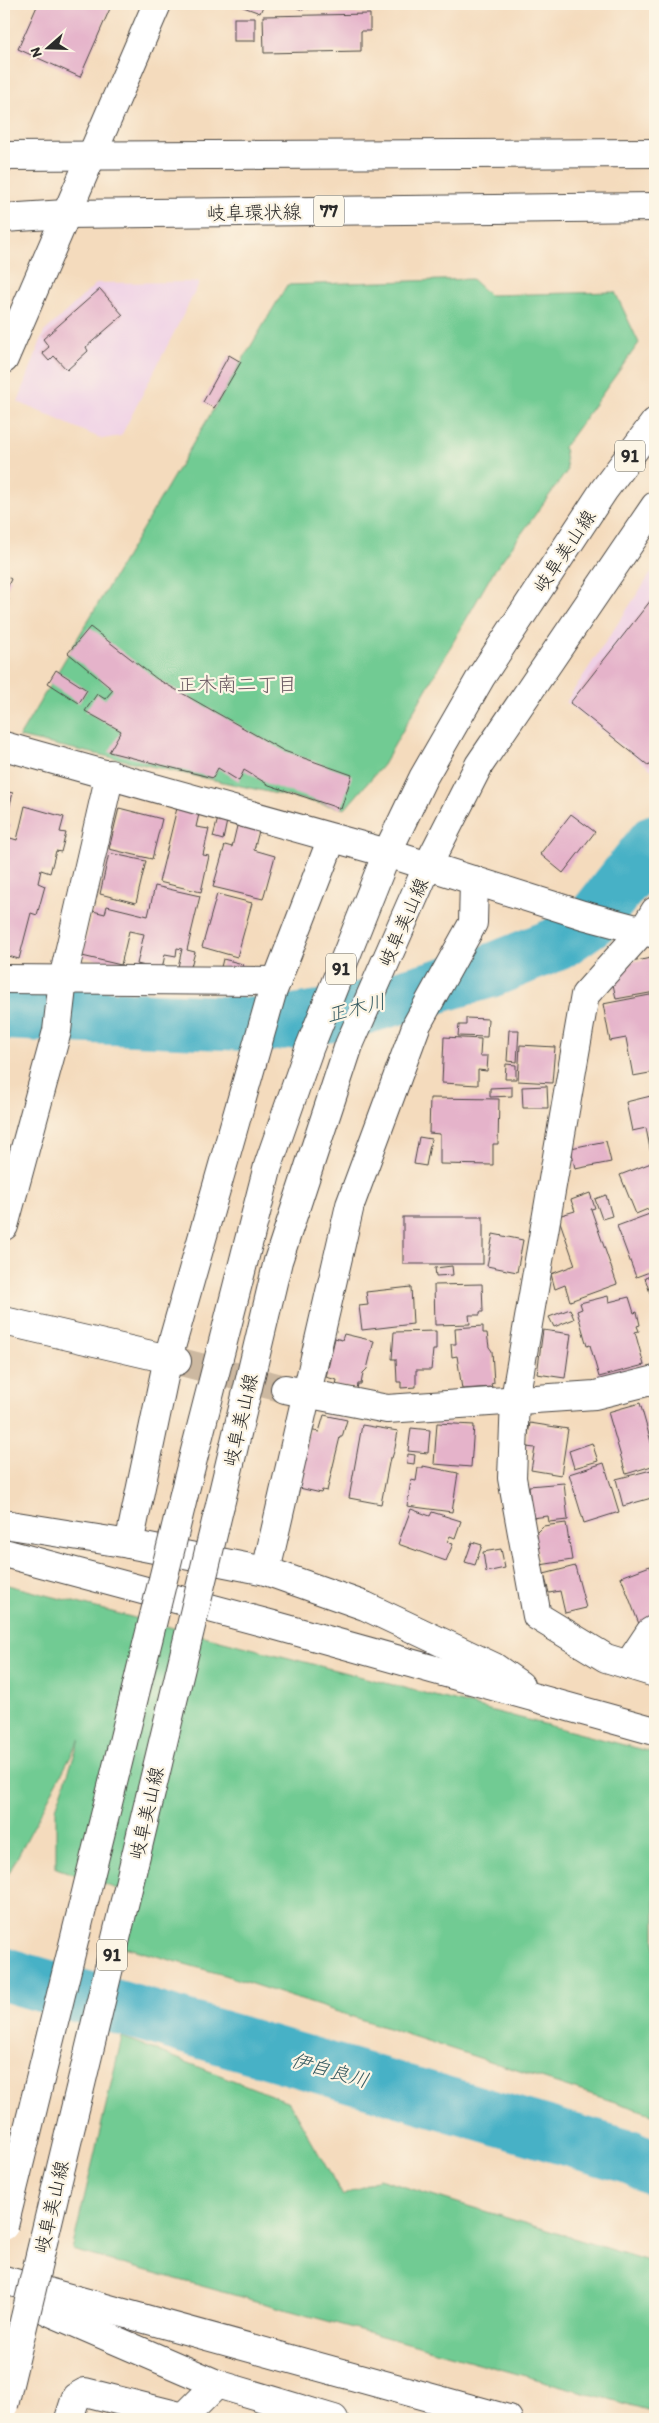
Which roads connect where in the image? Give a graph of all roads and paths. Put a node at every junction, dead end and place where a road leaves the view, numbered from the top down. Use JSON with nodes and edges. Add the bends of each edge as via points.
{"nodes":[{"id":1,"x":156,"y":4,"type":"edge"},
{"id":2,"x":655,"y":153,"type":"edge"},
{"id":3,"x":4,"y":156,"type":"edge"},
{"id":4,"x":90,"y":156,"type":"junction"},
{"id":5,"x":655,"y":207,"type":"edge"},
{"id":6,"x":65,"y":214,"type":"junction"},
{"id":7,"x":4,"y":218,"type":"edge"},
{"id":8,"x":4,"y":359,"type":"edge"},
{"id":9,"x":655,"y":422,"type":"edge"},
{"id":10,"x":655,"y":506,"type":"edge"},
{"id":11,"x":4,"y":746,"type":"edge"},
{"id":12,"x":110,"y":774,"type":"junction"},
{"id":13,"x":332,"y":838,"type":"junction"},
{"id":14,"x":387,"y":853,"type":"junction"},
{"id":15,"x":428,"y":865,"type":"junction"},
{"id":16,"x":474,"y":880,"type":"junction"},
{"id":17,"x":652,"y":925,"type":"edge"},
{"id":18,"x":4,"y":979,"type":"edge"},
{"id":19,"x":62,"y":986,"type":"junction"},
{"id":20,"x":274,"y":987,"type":"junction"},
{"id":21,"x":4,"y":1226,"type":"edge"},
{"id":22,"x":4,"y":1321,"type":"edge"},
{"id":23,"x":173,"y":1359,"type":"junction"},
{"id":24,"x":655,"y":1380,"type":"edge"},
{"id":25,"x":296,"y":1392,"type":"junction"},
{"id":26,"x":515,"y":1399,"type":"junction"},
{"id":27,"x":4,"y":1524,"type":"edge"},
{"id":28,"x":129,"y":1544,"type":"junction"},
{"id":29,"x":4,"y":1554,"type":"edge"},
{"id":30,"x":266,"y":1571,"type":"junction"},
{"id":31,"x":655,"y":1629,"type":"edge"},
{"id":32,"x":628,"y":1665,"type":"junction"},
{"id":33,"x":655,"y":1673,"type":"edge"},
{"id":34,"x":542,"y":1700,"type":"junction"},
{"id":35,"x":655,"y":1731,"type":"edge"},
{"id":36,"x":4,"y":2226,"type":"edge"},
{"id":37,"x":4,"y":2280,"type":"edge"},
{"id":38,"x":48,"y":2311,"type":"dead end"},
{"id":39,"x":217,"y":2384,"type":"junction"},
{"id":40,"x":4,"y":2404,"type":"edge"},
{"id":41,"x":69,"y":2419,"type":"edge"},
{"id":42,"x":334,"y":2419,"type":"edge"},
{"id":43,"x":508,"y":2419,"type":"edge"}],
"edges":[{"from":1,"to":4,"type":"street"},
{"from":2,"to":4,"type":"street"},
{"from":3,"to":4,"type":"street"},
{"from":4,"to":6,"type":"street"},
{"from":5,"to":6,"type":"street","name":"岐阜環状線","number":"77"},
{"from":6,"to":7,"type":"street","name":"岐阜環状線","number":"77"},
{"from":6,"to":8,"type":"street"},
{"from":9,"to":14,"type":"street","name":"岐阜美山線","number":"91","via":[[604,490],[481,676],[423,778]]},
{"from":10,"to":15,"type":"street","name":"岐阜美山線","number":"91","via":[[479,765]]},
{"from":11,"to":12,"type":"street"},
{"from":12,"to":13,"type":"street"},
{"from":12,"to":19,"type":"street"},
{"from":13,"to":14,"type":"street"},
{"from":13,"to":20,"type":"street"},
{"from":14,"to":15,"type":"street"},
{"from":14,"to":36,"type":"street","name":"岐阜美山線","number":"91","bridge":true,"via":[[309,1049],[268,1166]]},
{"from":15,"to":16,"type":"street"},
{"from":15,"to":40,"type":"street","name":"岐阜美山線","number":"91","bridge":true,"via":[[349,1045],[278,1261]]},
{"from":16,"to":17,"type":"street","via":[[584,915]]},
{"from":16,"to":25,"type":"street","via":[[473,923],[417,1024],[350,1205]]},
{"from":17,"to":26,"type":"street","via":[[585,995]]},
{"from":18,"to":19,"type":"street"},
{"from":19,"to":20,"type":"street"},
{"from":19,"to":21,"type":"street","via":[[57,1031]]},
{"from":20,"to":23,"type":"street"},
{"from":22,"to":23,"type":"street"},
{"from":23,"to":28,"type":"street"},
{"from":24,"to":26,"type":"street","via":[[594,1395]]},
{"from":25,"to":26,"type":"street","via":[[387,1409]]},
{"from":25,"to":30,"type":"street"},
{"from":26,"to":32,"type":"street","via":[[512,1478],[537,1616],[606,1658]]},
{"from":27,"to":28,"type":"street"},
{"from":28,"to":30,"type":"street"},
{"from":29,"to":34,"type":"street"},
{"from":30,"to":34,"type":"street","via":[[374,1610],[494,1667]]},
{"from":31,"to":32,"type":"street"},
{"from":32,"to":33,"type":"street"},
{"from":34,"to":35,"type":"street"},
{"from":37,"to":43,"type":"street"},
{"from":38,"to":39,"type":"street"},
{"from":39,"to":41,"type":"street","via":[[184,2417],[85,2392],[76,2397]]},
{"from":39,"to":42,"type":"street"}]}
